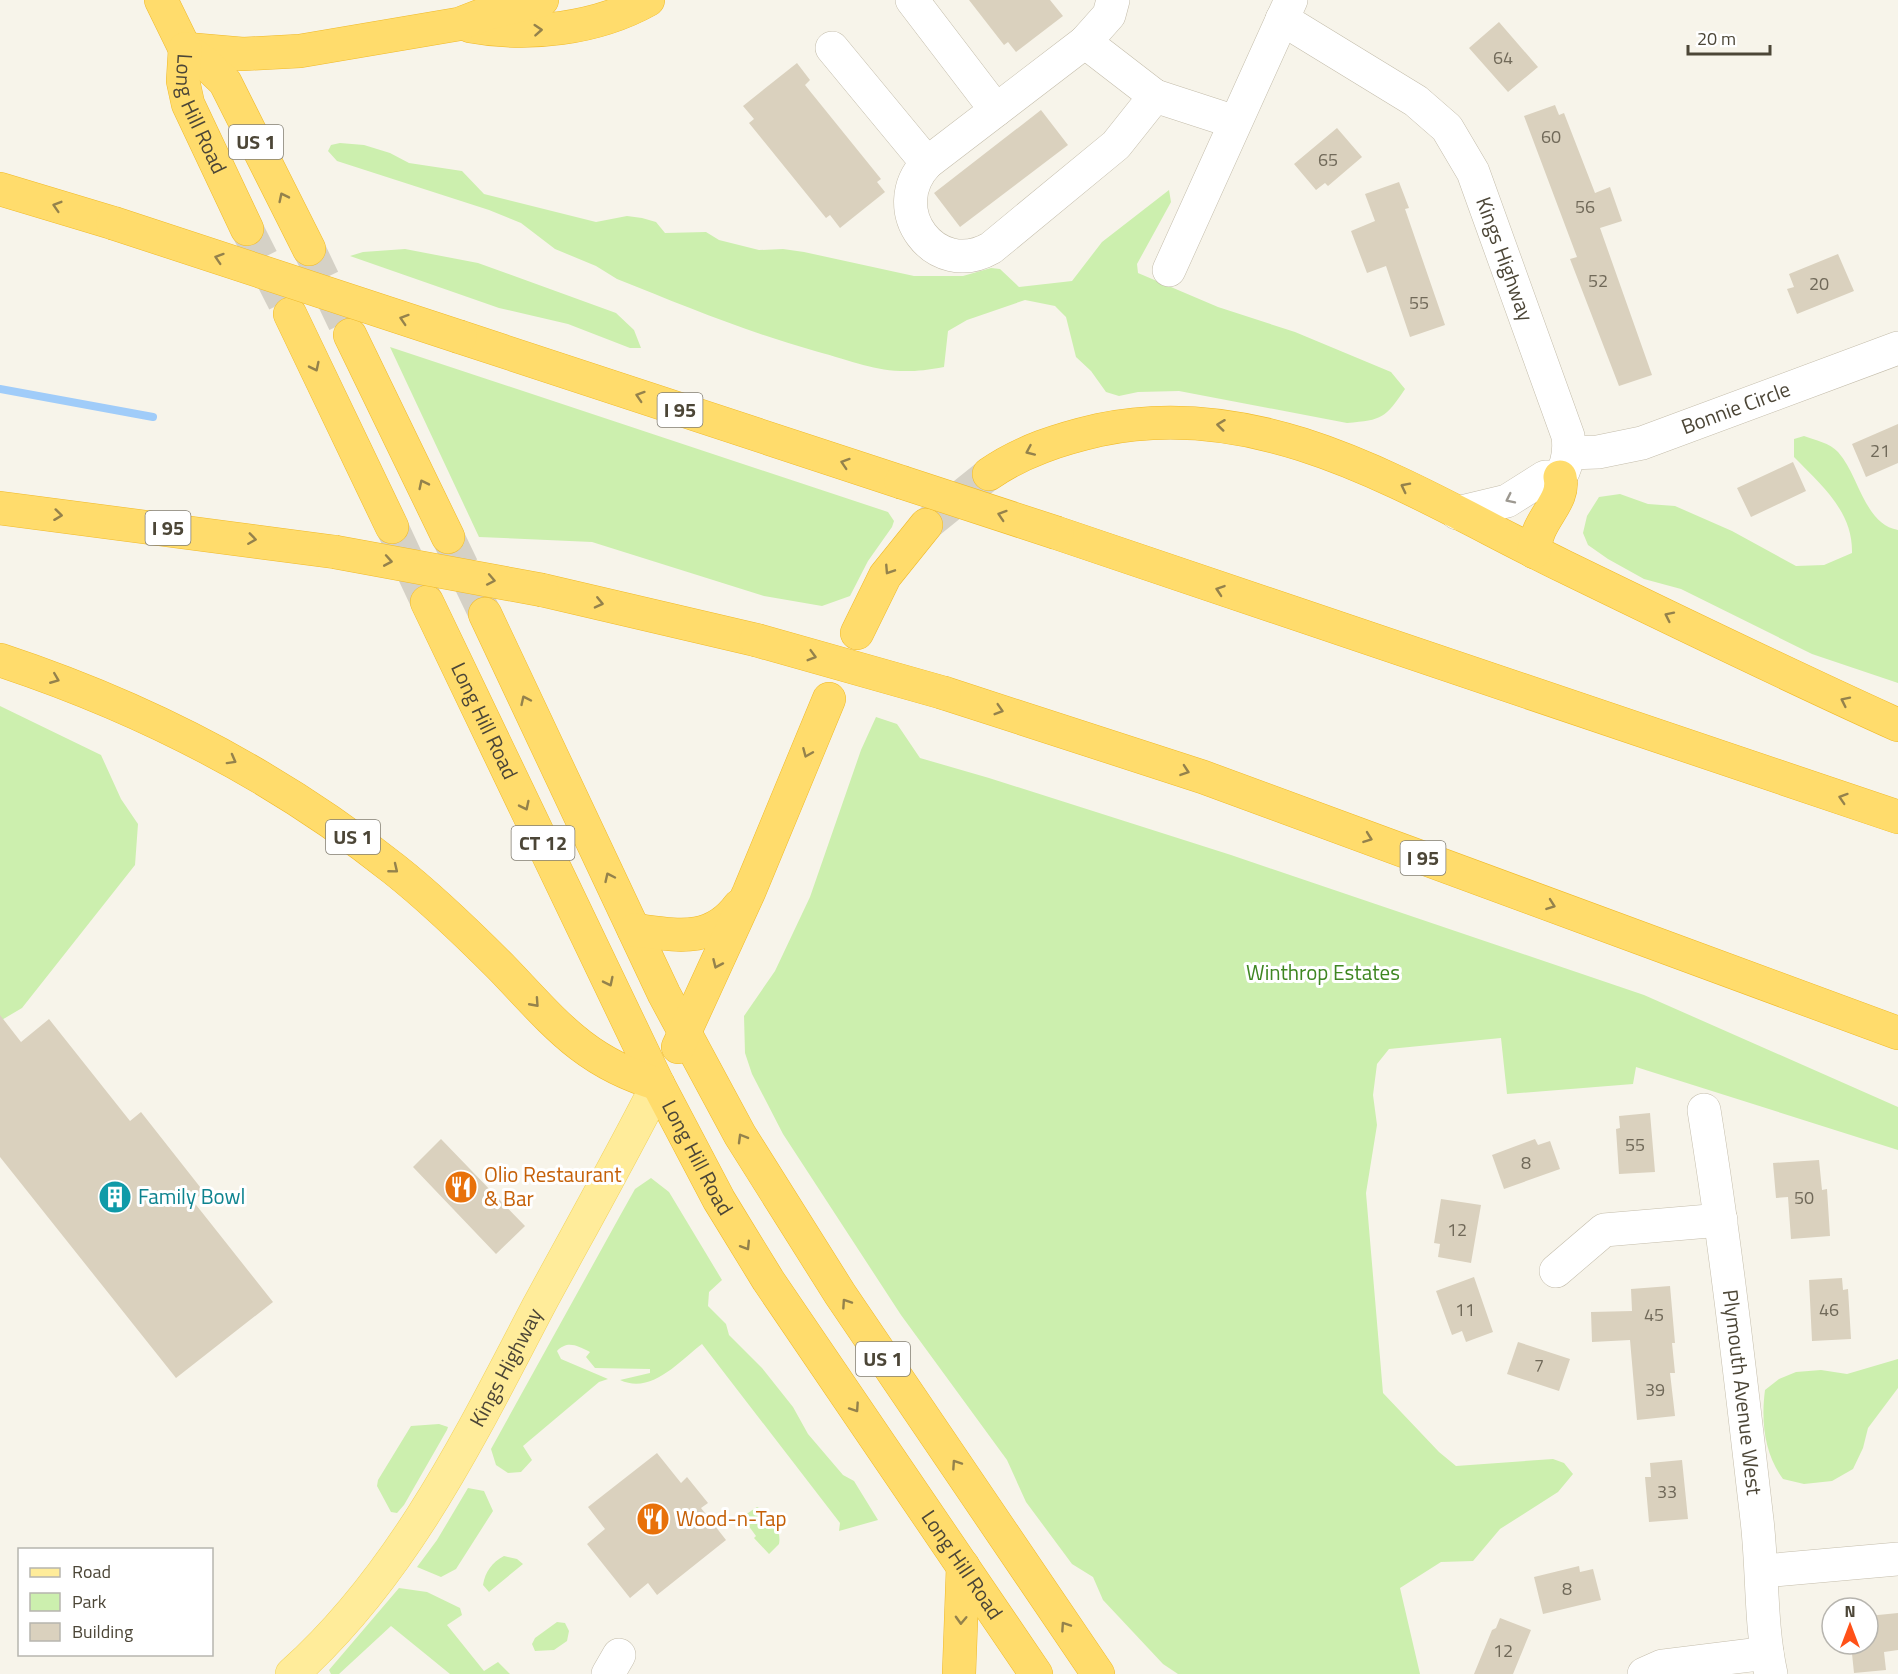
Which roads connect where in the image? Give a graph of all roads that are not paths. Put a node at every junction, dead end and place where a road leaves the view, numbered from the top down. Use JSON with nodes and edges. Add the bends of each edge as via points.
{"nodes":[{"id":1,"x":161,"y":0,"type":"edge"},
{"id":2,"x":542,"y":0,"type":"edge"},
{"id":3,"x":648,"y":0,"type":"edge"},
{"id":4,"x":912,"y":0,"type":"edge"},
{"id":5,"x":1113,"y":0,"type":"edge"},
{"id":6,"x":1287,"y":10,"type":"edge"},
{"id":7,"x":459,"y":24,"type":"junction"},
{"id":8,"x":1085,"y":42,"type":"junction"},
{"id":9,"x":832,"y":48,"type":"dead end"},
{"id":10,"x":185,"y":49,"type":"junction"},
{"id":11,"x":1155,"y":96,"type":"junction"},
{"id":12,"x":996,"y":110,"type":"junction"},
{"id":13,"x":1235,"y":122,"type":"junction"},
{"id":14,"x":927,"y":163,"type":"junction"},
{"id":15,"x":0,"y":189,"type":"edge"},
{"id":16,"x":247,"y":229,"type":"tunnel mouth"},
{"id":17,"x":309,"y":249,"type":"tunnel mouth"},
{"id":18,"x":1169,"y":270,"type":"dead end"},
{"id":19,"x":290,"y":314,"type":"tunnel mouth"},
{"id":20,"x":350,"y":335,"type":"tunnel mouth"},
{"id":21,"x":1898,"y":348,"type":"edge"},
{"id":22,"x":1564,"y":465,"type":"junction"},
{"id":23,"x":989,"y":474,"type":"tunnel mouth"},
{"id":24,"x":0,"y":508,"type":"edge"},
{"id":25,"x":1457,"y":513,"type":"junction"},
{"id":26,"x":926,"y":525,"type":"tunnel mouth"},
{"id":27,"x":392,"y":527,"type":"tunnel mouth"},
{"id":28,"x":448,"y":537,"type":"tunnel mouth"},
{"id":29,"x":1534,"y":552,"type":"junction"},
{"id":30,"x":427,"y":602,"type":"tunnel mouth"},
{"id":31,"x":1261,"y":604,"type":"junction"},
{"id":32,"x":484,"y":614,"type":"tunnel mouth"},
{"id":33,"x":857,"y":633,"type":"dead end"},
{"id":34,"x":0,"y":660,"type":"edge"},
{"id":35,"x":829,"y":699,"type":"dead end"},
{"id":36,"x":1898,"y":725,"type":"edge"},
{"id":37,"x":1898,"y":817,"type":"edge"},
{"id":38,"x":1898,"y":840,"type":"edge"},
{"id":39,"x":749,"y":892,"type":"junction"},
{"id":40,"x":634,"y":930,"type":"junction"},
{"id":41,"x":684,"y":1034,"type":"junction"},
{"id":42,"x":1898,"y":1034,"type":"edge"},
{"id":43,"x":658,"y":1084,"type":"junction"},
{"id":44,"x":1704,"y":1110,"type":"dead end"},
{"id":45,"x":1721,"y":1220,"type":"junction"},
{"id":46,"x":1556,"y":1271,"type":"dead end"},
{"id":47,"x":1898,"y":1559,"type":"edge"},
{"id":48,"x":963,"y":1566,"type":"junction"},
{"id":49,"x":1763,"y":1571,"type":"junction"},
{"id":50,"x":1769,"y":1663,"type":"edge"},
{"id":51,"x":292,"y":1674,"type":"edge"},
{"id":52,"x":959,"y":1674,"type":"edge"},
{"id":53,"x":1036,"y":1674,"type":"edge"},
{"id":54,"x":1098,"y":1674,"type":"edge"},
{"id":55,"x":1644,"y":1674,"type":"edge"}],
"edges":[{"from":1,"to":10,"type":"highway","number":"US 1"},
{"from":2,"to":7,"type":"highway"},
{"from":7,"to":3,"type":"highway","one_way":true,"via":[[493,30],[555,29],[597,20]]},
{"from":4,"to":12,"type":"street"},
{"from":5,"to":8,"type":"street","via":[[1108,15]]},
{"from":6,"to":13,"type":"street","name":"Kings Highway"},
{"from":6,"to":22,"type":"street","name":"Kings Highway","via":[[1448,128],[1473,172],[1567,431]]},
{"from":7,"to":10,"type":"highway","via":[[288,52],[243,54]]},
{"from":8,"to":11,"type":"street"},
{"from":8,"to":12,"type":"street"},
{"from":9,"to":14,"type":"street"},
{"from":10,"to":16,"type":"highway","name":"Long Hill Road","via":[[183,81],[188,104]]},
{"from":17,"to":10,"type":"highway","name":"Long Hill Road","number":"US 1","one_way":true,"via":[[225,82]]},
{"from":11,"to":13,"type":"street"},
{"from":11,"to":14,"type":"street","via":[[1116,145],[1092,167],[981,254],[945,253],[919,233],[910,198],[915,179]]},
{"from":12,"to":14,"type":"street"},
{"from":13,"to":18,"type":"street","name":"Kings Highway"},
{"from":31,"to":15,"type":"highway","number":"I 95","one_way":true,"bridge":true,"via":[[1057,533]]},
{"from":19,"to":27,"type":"highway","one_way":true},
{"from":28,"to":20,"type":"highway","one_way":true},
{"from":21,"to":22,"type":"street","name":"Bonnie Circle","via":[[1642,443],[1598,452]]},
{"from":22,"to":25,"type":"street","one_way":true,"via":[[1508,501]]},
{"from":22,"to":29,"type":"highway","via":[[1560,495],[1540,526]]},
{"from":25,"to":23,"type":"highway","one_way":true,"via":[[1319,448],[1239,428],[1190,422],[1125,425],[1072,436],[1027,452]]},
{"from":24,"to":42,"type":"highway","number":"I 95","one_way":true,"bridge":true,"via":[[335,552],[542,590],[756,640],[944,693],[1203,777]]},
{"from":25,"to":29,"type":"highway"},
{"from":26,"to":33,"type":"highway","one_way":true,"via":[[885,576]]},
{"from":36,"to":29,"type":"highway","one_way":true},
{"from":30,"to":43,"type":"highway","name":"Long Hill Road","number":"CT 12","one_way":true},
{"from":37,"to":31,"type":"highway","number":"I 95","one_way":true},
{"from":31,"to":38,"type":"highway","via":[[1758,793]]},
{"from":40,"to":32,"type":"highway","number":"US 1","one_way":true},
{"from":34,"to":43,"type":"highway","number":"US 1","one_way":true,"via":[[156,722],[288,793],[411,883],[572,1040],[614,1066]]},
{"from":35,"to":39,"type":"highway","one_way":true},
{"from":39,"to":40,"type":"highway","via":[[731,916],[706,932],[676,935]]},
{"from":39,"to":41,"type":"highway","name":"Kings Highway","one_way":true},
{"from":40,"to":41,"type":"highway","number":"US 1"},
{"from":41,"to":43,"type":"highway","name":"Kings Highway"},
{"from":54,"to":41,"type":"highway","number":"US 1","one_way":true,"via":[[813,1254]]},
{"from":43,"to":48,"type":"highway","name":"Long Hill Road","number":"US 1","one_way":true,"via":[[740,1237]]},
{"from":43,"to":51,"type":"main road","name":"Kings Highway","via":[[481,1417],[421,1518],[327,1643]]},
{"from":44,"to":45,"type":"street","name":"Plymouth Avenue West"},
{"from":45,"to":46,"type":"street","via":[[1604,1230]]},
{"from":45,"to":49,"type":"street","name":"Plymouth Avenue West"},
{"from":47,"to":49,"type":"street"},
{"from":48,"to":52,"type":"highway","one_way":true},
{"from":48,"to":53,"type":"highway","name":"Long Hill Road","number":"US 1"},
{"from":49,"to":50,"type":"street","name":"Plymouth Avenue West"},
{"from":50,"to":55,"type":"street","via":[[1662,1666]]}]}
